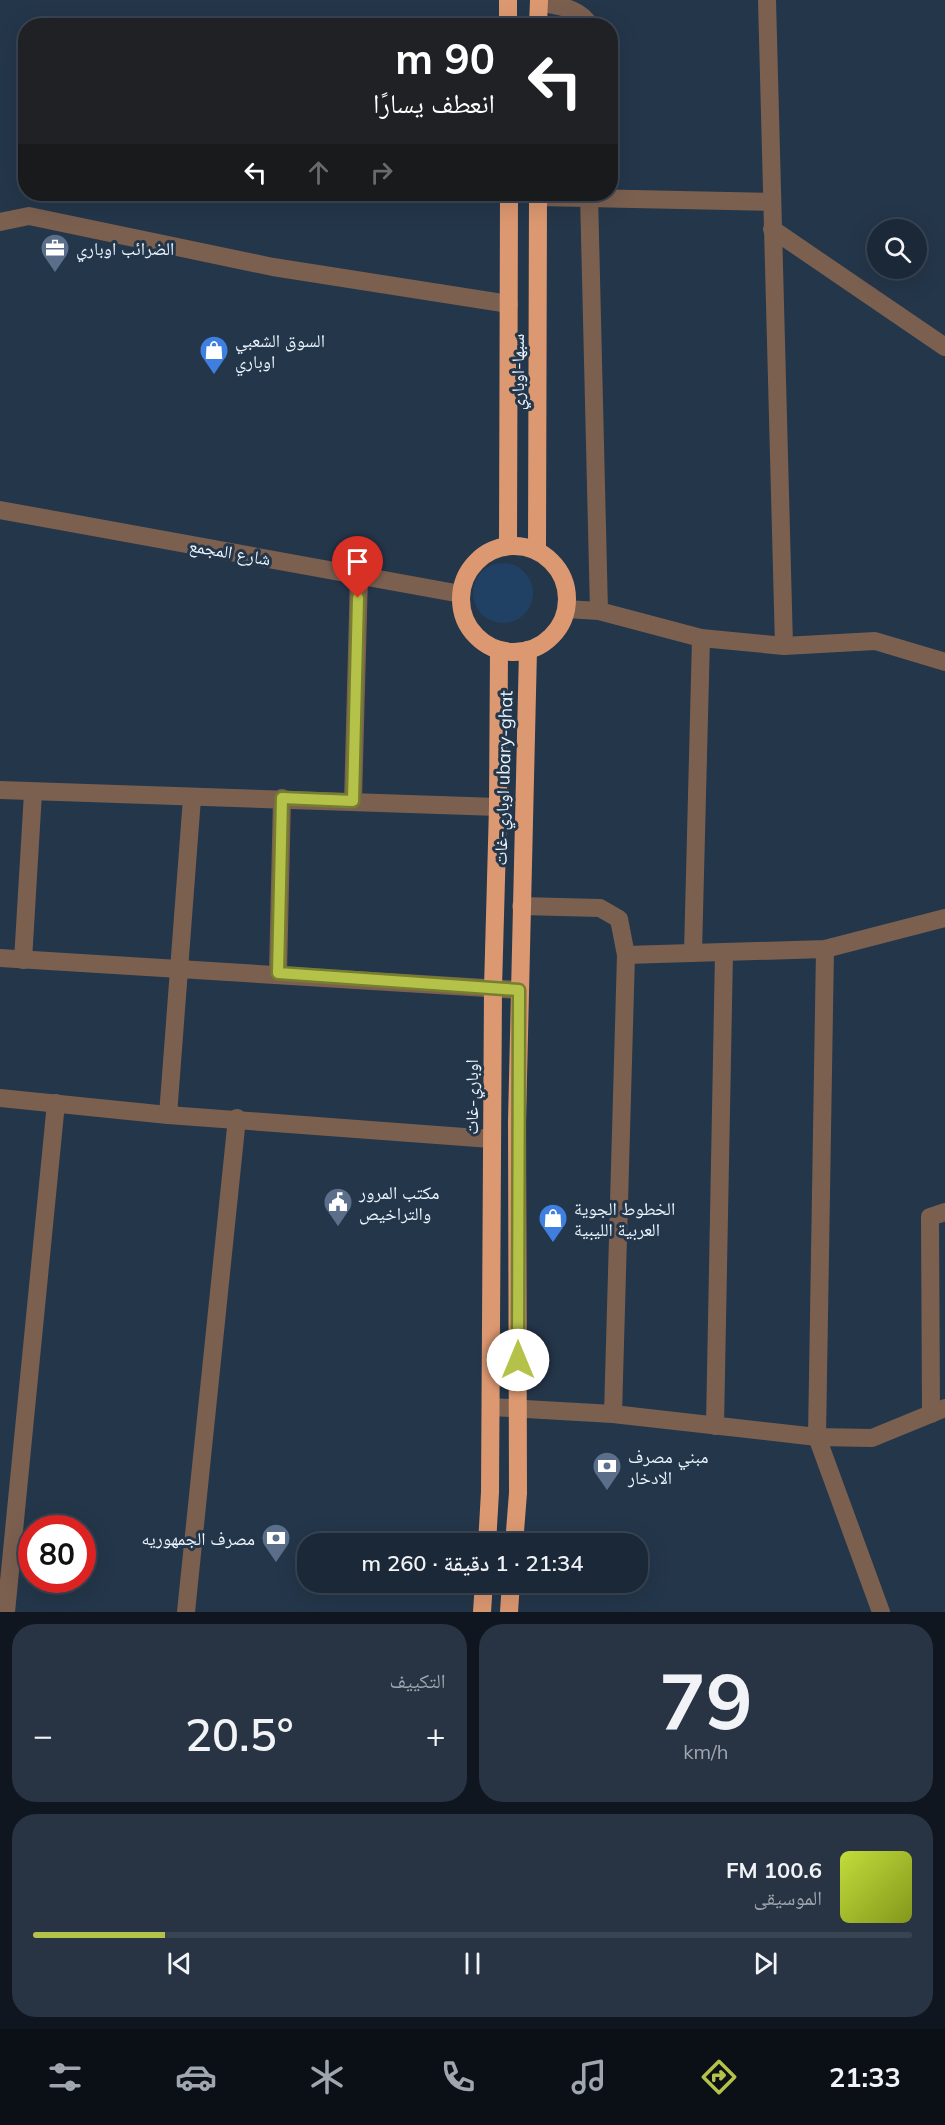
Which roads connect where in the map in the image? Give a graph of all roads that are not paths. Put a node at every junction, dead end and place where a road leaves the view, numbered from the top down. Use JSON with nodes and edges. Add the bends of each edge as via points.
{"nodes":[{"id":1,"x":508,"y":0,"type":"edge"},
{"id":2,"x":767,"y":0,"type":"edge"},
{"id":3,"x":538,"y":1,"type":"edge"},
{"id":4,"x":508,"y":18,"type":"edge"},
{"id":5,"x":538,"y":18,"type":"edge"},
{"id":6,"x":586,"y":18,"type":"edge"},
{"id":7,"x":618,"y":197,"type":"edge"},
{"id":8,"x":509,"y":201,"type":"edge"},
{"id":9,"x":538,"y":201,"type":"edge"},
{"id":10,"x":589,"y":201,"type":"edge"},
{"id":11,"x":771,"y":202,"type":"junction"},
{"id":12,"x":0,"y":222,"type":"edge"},
{"id":13,"x":772,"y":229,"type":"junction"},
{"id":14,"x":509,"y":304,"type":"junction"},
{"id":15,"x":945,"y":347,"type":"edge"},
{"id":16,"x":0,"y":510,"type":"edge"},
{"id":17,"x":508,"y":546,"type":"junction"},
{"id":18,"x":537,"y":551,"type":"junction"},
{"id":19,"x":359,"y":576,"type":"junction"},
{"id":20,"x":461,"y":594,"type":"junction"},
{"id":21,"x":566,"y":609,"type":"junction"},
{"id":22,"x":599,"y":611,"type":"junction"},
{"id":23,"x":701,"y":638,"type":"junction"},
{"id":24,"x":784,"y":646,"type":"junction"},
{"id":25,"x":499,"y":650,"type":"junction"},
{"id":26,"x":528,"y":650,"type":"junction"},
{"id":27,"x":945,"y":662,"type":"edge"},
{"id":28,"x":0,"y":790,"type":"edge"},
{"id":29,"x":33,"y":793,"type":"junction"},
{"id":30,"x":192,"y":798,"type":"junction"},
{"id":31,"x":282,"y":798,"type":"junction"},
{"id":32,"x":353,"y":801,"type":"junction"},
{"id":33,"x":498,"y":807,"type":"junction"},
{"id":34,"x":521,"y":906,"type":"junction"},
{"id":35,"x":945,"y":918,"type":"edge"},
{"id":36,"x":825,"y":949,"type":"junction"},
{"id":37,"x":724,"y":952,"type":"junction"},
{"id":38,"x":693,"y":953,"type":"junction"},
{"id":39,"x":626,"y":955,"type":"junction"},
{"id":40,"x":0,"y":958,"type":"edge"},
{"id":41,"x":23,"y":960,"type":"junction"},
{"id":42,"x":181,"y":970,"type":"junction"},
{"id":43,"x":278,"y":973,"type":"junction"},
{"id":44,"x":493,"y":988,"type":"junction"},
{"id":45,"x":519,"y":990,"type":"junction"},
{"id":46,"x":0,"y":1098,"type":"edge"},
{"id":47,"x":56,"y":1103,"type":"junction"},
{"id":48,"x":168,"y":1115,"type":"junction"},
{"id":49,"x":237,"y":1118,"type":"junction"},
{"id":50,"x":491,"y":1139,"type":"junction"},
{"id":51,"x":945,"y":1212,"type":"edge"},
{"id":52,"x":491,"y":1407,"type":"junction"},
{"id":53,"x":518,"y":1408,"type":"junction"},
{"id":54,"x":938,"y":1411,"type":"edge"},
{"id":55,"x":613,"y":1414,"type":"junction"},
{"id":56,"x":715,"y":1426,"type":"junction"},
{"id":57,"x":817,"y":1437,"type":"junction"},
{"id":58,"x":487,"y":1533,"type":"edge"},
{"id":59,"x":515,"y":1533,"type":"edge"},
{"id":60,"x":4,"y":1592,"type":"edge"},
{"id":61,"x":483,"y":1593,"type":"edge"},
{"id":62,"x":510,"y":1593,"type":"edge"},
{"id":63,"x":6,"y":1612,"type":"edge"},
{"id":64,"x":186,"y":1612,"type":"edge"},
{"id":65,"x":482,"y":1612,"type":"edge"},
{"id":66,"x":509,"y":1612,"type":"edge"},
{"id":67,"x":882,"y":1612,"type":"edge"}],
"edges":[{"from":1,"to":4,"type":"highway"},
{"from":2,"to":11,"type":"street"},
{"from":3,"to":5,"type":"highway"},
{"from":3,"to":6,"type":"street","via":[[573,10]]},
{"from":7,"to":11,"type":"street"},
{"from":8,"to":14,"type":"highway","name":"سبها-اوباري"},
{"from":9,"to":18,"type":"highway","name":"سبها-اوباري"},
{"from":10,"to":22,"type":"street"},
{"from":11,"to":13,"type":"street"},
{"from":12,"to":14,"type":"street","via":[[29,216],[273,267]]},
{"from":13,"to":15,"type":"street"},
{"from":13,"to":24,"type":"street"},
{"from":14,"to":17,"type":"highway","name":"سبها-اوباري"},
{"from":16,"to":19,"type":"street","name":"شارع المجمع"},
{"from":17,"to":18,"type":"highway"},
{"from":17,"to":20,"type":"highway","via":[[490,551],[476,561],[465,576]]},
{"from":18,"to":21,"type":"highway","via":[[561,575]]},
{"from":19,"to":20,"type":"street","name":"شارع المجمع"},
{"from":19,"to":32,"type":"street"},
{"from":20,"to":25,"type":"highway","via":[[462,612],[470,629],[482,642]]},
{"from":21,"to":22,"type":"street"},
{"from":21,"to":26,"type":"highway","via":[[552,635]]},
{"from":22,"to":23,"type":"street"},
{"from":23,"to":24,"type":"street"},
{"from":23,"to":38,"type":"street"},
{"from":24,"to":27,"type":"street","via":[[875,641]]},
{"from":25,"to":26,"type":"highway"},
{"from":25,"to":33,"type":"highway","name":"اوباري-غات"},
{"from":26,"to":34,"type":"highway","name":"اوباري-غات ubary-ghat"},
{"from":28,"to":29,"type":"street"},
{"from":29,"to":30,"type":"street"},
{"from":29,"to":41,"type":"street"},
{"from":30,"to":31,"type":"street"},
{"from":30,"to":42,"type":"street"},
{"from":31,"to":32,"type":"street"},
{"from":31,"to":43,"type":"street"},
{"from":32,"to":33,"type":"street"},
{"from":33,"to":44,"type":"highway","name":"اوباري-غات"},
{"from":34,"to":39,"type":"street","via":[[600,908],[619,919]]},
{"from":34,"to":45,"type":"highway"},
{"from":35,"to":36,"type":"street"},
{"from":36,"to":37,"type":"street"},
{"from":36,"to":57,"type":"street"},
{"from":37,"to":38,"type":"street"},
{"from":37,"to":56,"type":"street"},
{"from":38,"to":39,"type":"street"},
{"from":39,"to":55,"type":"street"},
{"from":40,"to":41,"type":"street"},
{"from":41,"to":42,"type":"street"},
{"from":42,"to":43,"type":"street"},
{"from":42,"to":48,"type":"street"},
{"from":43,"to":44,"type":"street"},
{"from":44,"to":45,"type":"street"},
{"from":44,"to":50,"type":"highway","name":"اوباري-غات"},
{"from":45,"to":53,"type":"highway"},
{"from":46,"to":47,"type":"street"},
{"from":47,"to":48,"type":"street"},
{"from":47,"to":60,"type":"street"},
{"from":48,"to":49,"type":"street"},
{"from":49,"to":50,"type":"street"},
{"from":49,"to":64,"type":"street"},
{"from":50,"to":52,"type":"highway","name":"اوباري-غات"},
{"from":51,"to":54,"type":"street","via":[[930,1217]]},
{"from":52,"to":53,"type":"street"},
{"from":52,"to":58,"type":"highway","name":"اوباري-غات"},
{"from":53,"to":55,"type":"street"},
{"from":53,"to":59,"type":"highway"},
{"from":54,"to":57,"type":"street","via":[[872,1438]]},
{"from":55,"to":56,"type":"street"},
{"from":56,"to":57,"type":"street"},
{"from":57,"to":67,"type":"street"},
{"from":60,"to":63,"type":"street"},
{"from":61,"to":65,"type":"highway"},
{"from":62,"to":66,"type":"highway"}]}
